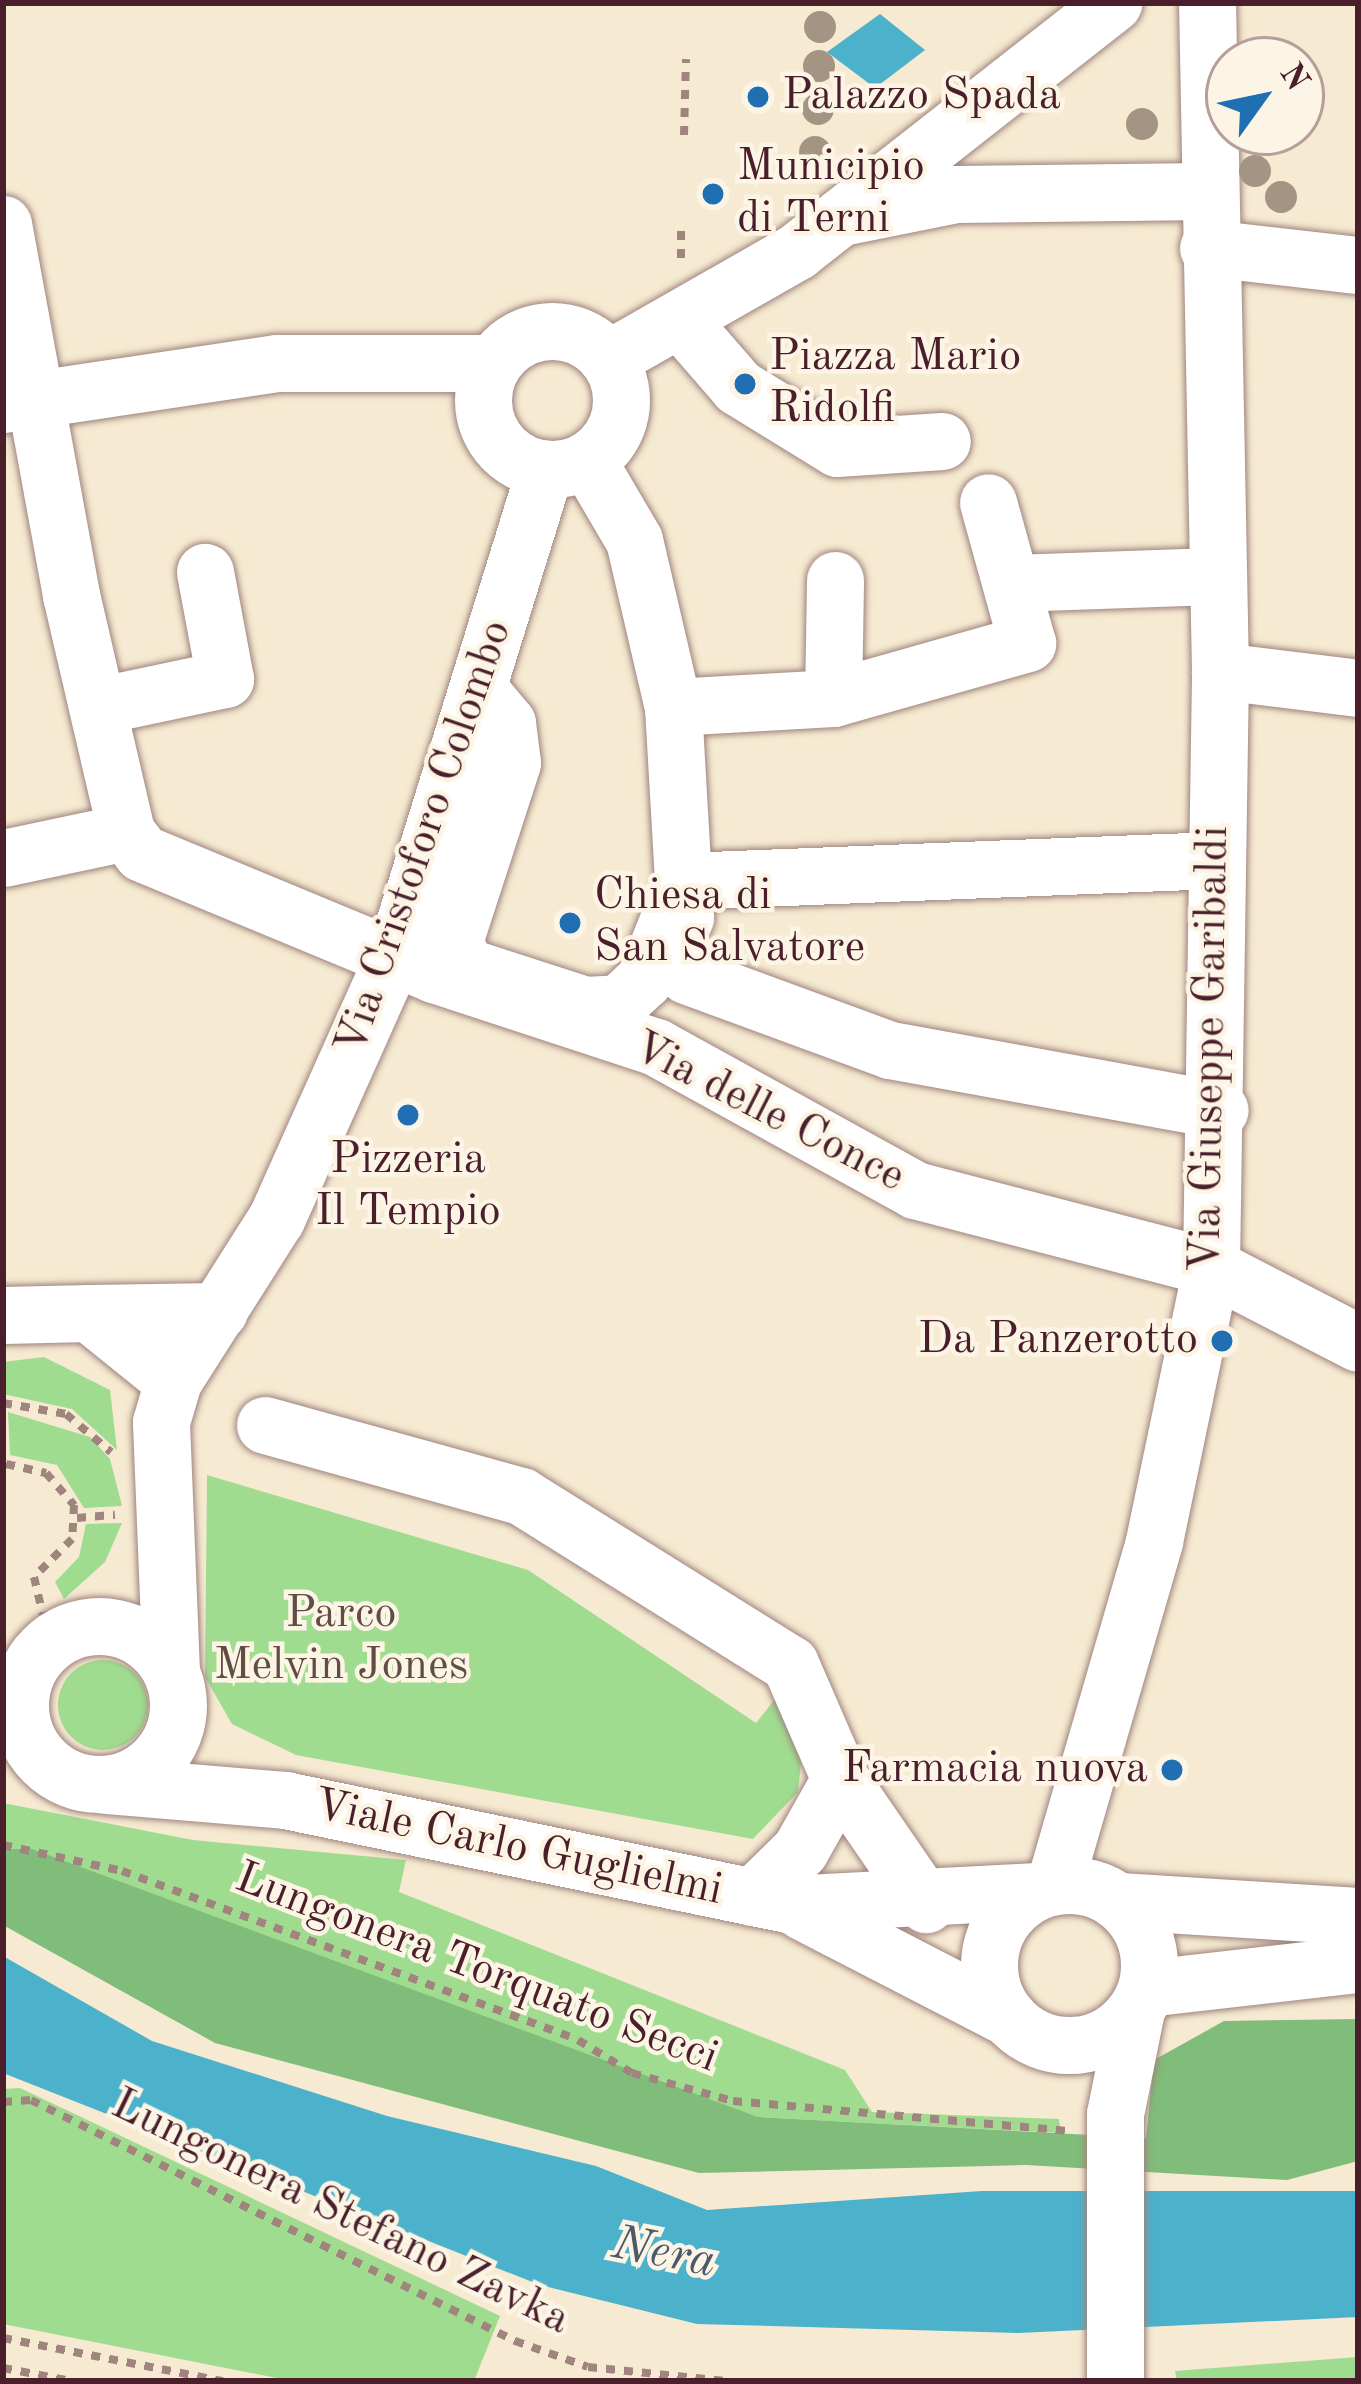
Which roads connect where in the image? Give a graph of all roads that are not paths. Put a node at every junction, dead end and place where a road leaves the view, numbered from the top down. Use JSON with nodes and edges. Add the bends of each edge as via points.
{"nodes":[{"id":1,"x":1113,"y":3,"type":"edge"},
{"id":2,"x":1207,"y":3,"type":"edge"},
{"id":3,"x":1206,"y":191,"type":"junction"},
{"id":4,"x":3,"y":224,"type":"edge"},
{"id":5,"x":819,"y":234,"type":"junction"},
{"id":6,"x":1208,"y":248,"type":"junction"},
{"id":7,"x":1358,"y":265,"type":"edge"},
{"id":8,"x":680,"y":320,"type":"junction"},
{"id":9,"x":608,"y":359,"type":"junction"},
{"id":10,"x":493,"y":363,"type":"junction"},
{"id":11,"x":17,"y":402,"type":"edge"},
{"id":12,"x":942,"y":441,"type":"dead end"},
{"id":13,"x":566,"y":464,"type":"junction"},
{"id":14,"x":988,"y":502,"type":"dead end"},
{"id":15,"x":206,"y":572,"type":"dead end"},
{"id":16,"x":1214,"y":576,"type":"junction"},
{"id":17,"x":836,"y":580,"type":"dead end"},
{"id":18,"x":1012,"y":583,"type":"junction"},
{"id":19,"x":1220,"y":671,"type":"junction"},
{"id":20,"x":1358,"y":688,"type":"edge"},
{"id":21,"x":480,"y":691,"type":"junction"},
{"id":22,"x":833,"y":698,"type":"junction"},
{"id":23,"x":97,"y":706,"type":"junction"},
{"id":24,"x":673,"y":707,"type":"junction"},
{"id":25,"x":126,"y":832,"type":"junction"},
{"id":26,"x":3,"y":858,"type":"edge"},
{"id":27,"x":1217,"y":860,"type":"junction"},
{"id":28,"x":684,"y":880,"type":"junction"},
{"id":29,"x":395,"y":953,"type":"junction"},
{"id":30,"x":670,"y":1008,"type":"junction"},
{"id":31,"x":1220,"y":1110,"type":"junction"},
{"id":32,"x":1210,"y":1267,"type":"junction"},
{"id":33,"x":219,"y":1311,"type":"junction"},
{"id":34,"x":89,"y":1313,"type":"junction"},
{"id":35,"x":3,"y":1315,"type":"edge"},
{"id":36,"x":1358,"y":1342,"type":"edge"},
{"id":37,"x":172,"y":1382,"type":"junction"},
{"id":38,"x":265,"y":1425,"type":"dead end"},
{"id":39,"x":144,"y":1511,"type":"junction"},
{"id":40,"x":46,"y":1640,"type":"edge"},
{"id":41,"x":175,"y":1687,"type":"junction"},
{"id":42,"x":23,"y":1760,"type":"edge"},
{"id":43,"x":841,"y":1779,"type":"junction"},
{"id":44,"x":106,"y":1785,"type":"junction"},
{"id":45,"x":285,"y":1800,"type":"junction"},
{"id":46,"x":1046,"y":1889,"type":"junction"},
{"id":47,"x":769,"y":1901,"type":"junction"},
{"id":48,"x":1119,"y":1901,"type":"junction"},
{"id":49,"x":926,"y":1904,"type":"junction"},
{"id":50,"x":1358,"y":1916,"type":"edge"},
{"id":51,"x":1358,"y":1964,"type":"edge"},
{"id":52,"x":1141,"y":1999,"type":"junction"},
{"id":53,"x":1031,"y":2031,"type":"junction"},
{"id":54,"x":1102,"y":2126,"type":"junction"},
{"id":55,"x":1115,"y":2371,"type":"edge"}],
"edges":[{"from":1,"to":5,"type":"street"},
{"from":2,"to":3,"type":"street","name":"Via Giuseppe Garibaldi"},
{"from":3,"to":5,"type":"street","via":[[956,194]]},
{"from":3,"to":6,"type":"street","name":"Via Giuseppe Garibaldi"},
{"from":4,"to":11,"type":"street"},
{"from":5,"to":8,"type":"street"},
{"from":6,"to":7,"type":"street"},
{"from":6,"to":16,"type":"street","name":"Via Giuseppe Garibaldi"},
{"from":8,"to":9,"type":"street"},
{"from":8,"to":12,"type":"street","via":[[738,387],[837,448]]},
{"from":9,"to":10,"type":"street","via":[[549,330]]},
{"from":9,"to":13,"type":"street","via":[[622,402]]},
{"from":10,"to":11,"type":"street","via":[[277,363]]},
{"from":10,"to":13,"type":"street","via":[[490,430]]},
{"from":11,"to":23,"type":"street"},
{"from":13,"to":21,"type":"street","name":"Via Cristoforo Colombo"},
{"from":13,"to":24,"type":"street","via":[[634,541]]},
{"from":14,"to":18,"type":"street"},
{"from":15,"to":23,"type":"street","via":[[225,679]]},
{"from":16,"to":18,"type":"street"},
{"from":16,"to":19,"type":"street","name":"Via Giuseppe Garibaldi"},
{"from":17,"to":22,"type":"street"},
{"from":18,"to":22,"type":"street","via":[[1027,643]]},
{"from":19,"to":20,"type":"street"},
{"from":19,"to":27,"type":"street","name":"Via Giuseppe Garibaldi"},
{"from":21,"to":28,"type":"street","via":[[507,723],[512,764],[454,941],[465,966],[585,1005],[619,1003],[644,980]]},
{"from":21,"to":29,"type":"street","name":"Via Cristoforo Colombo"},
{"from":22,"to":24,"type":"street"},
{"from":23,"to":25,"type":"street"},
{"from":24,"to":28,"type":"street"},
{"from":25,"to":26,"type":"street"},
{"from":25,"to":29,"type":"street","name":"Via delle Conce","via":[[142,853]]},
{"from":27,"to":28,"type":"street"},
{"from":27,"to":31,"type":"street","name":"Via Giuseppe Garibaldi"},
{"from":28,"to":30,"type":"street"},
{"from":29,"to":30,"type":"street","name":"Via delle Conce"},
{"from":29,"to":33,"type":"street","name":"Via Cristoforo Colombo","via":[[276,1219]]},
{"from":30,"to":31,"type":"street","via":[[764,1009],[890,1050]]},
{"from":30,"to":32,"type":"street","name":"Via delle Conce","via":[[915,1190]]},
{"from":31,"to":32,"type":"street","name":"Via Giuseppe Garibaldi"},
{"from":32,"to":36,"type":"street","name":"Via delle Conce"},
{"from":32,"to":46,"type":"street","name":"Via Giuseppe Garibaldi","via":[[1154,1541]]},
{"from":33,"to":34,"type":"street"},
{"from":33,"to":37,"type":"street","name":"Via Cristoforo Colombo"},
{"from":34,"to":35,"type":"street"},
{"from":34,"to":37,"type":"street"},
{"from":37,"to":39,"type":"street","name":"Via Cristoforo Colombo"},
{"from":38,"to":43,"type":"street","via":[[520,1496],[790,1664]]},
{"from":39,"to":40,"type":"street","name":"Via Cristoforo Colombo","via":[[135,1584]]},
{"from":39,"to":41,"type":"street","name":"Via Cristoforo Colombo"},
{"from":40,"to":41,"type":"street","via":[[140,1636]]},
{"from":40,"to":42,"type":"street","via":[[20,1706]]},
{"from":41,"to":44,"type":"street","via":[[149,1767]]},
{"from":41,"to":45,"type":"street","name":"Viale Carlo Guglielmi","via":[[214,1756]]},
{"from":42,"to":44,"type":"street"},
{"from":43,"to":47,"type":"street","name":"Viale Carlo Guglielmi"},
{"from":43,"to":49,"type":"street"},
{"from":44,"to":45,"type":"street","name":"Viale Carlo Guglielmi"},
{"from":45,"to":47,"type":"street","name":"Viale Carlo Guglielmi"},
{"from":46,"to":48,"type":"street"},
{"from":46,"to":49,"type":"street","name":"Viale Carlo Guglielmi"},
{"from":46,"to":53,"type":"street","via":[[994,1936],[990,1979]]},
{"from":47,"to":49,"type":"street","name":"Viale Carlo Guglielmi"},
{"from":47,"to":53,"type":"street","name":"Viale Carlo Guglielmi"},
{"from":48,"to":50,"type":"street"},
{"from":48,"to":52,"type":"street","via":[[1146,1941]]},
{"from":51,"to":52,"type":"street"},
{"from":52,"to":53,"type":"street","via":[[1100,2040]]},
{"from":52,"to":54,"type":"street"},
{"from":53,"to":54,"type":"street"},
{"from":54,"to":55,"type":"street"}]}
